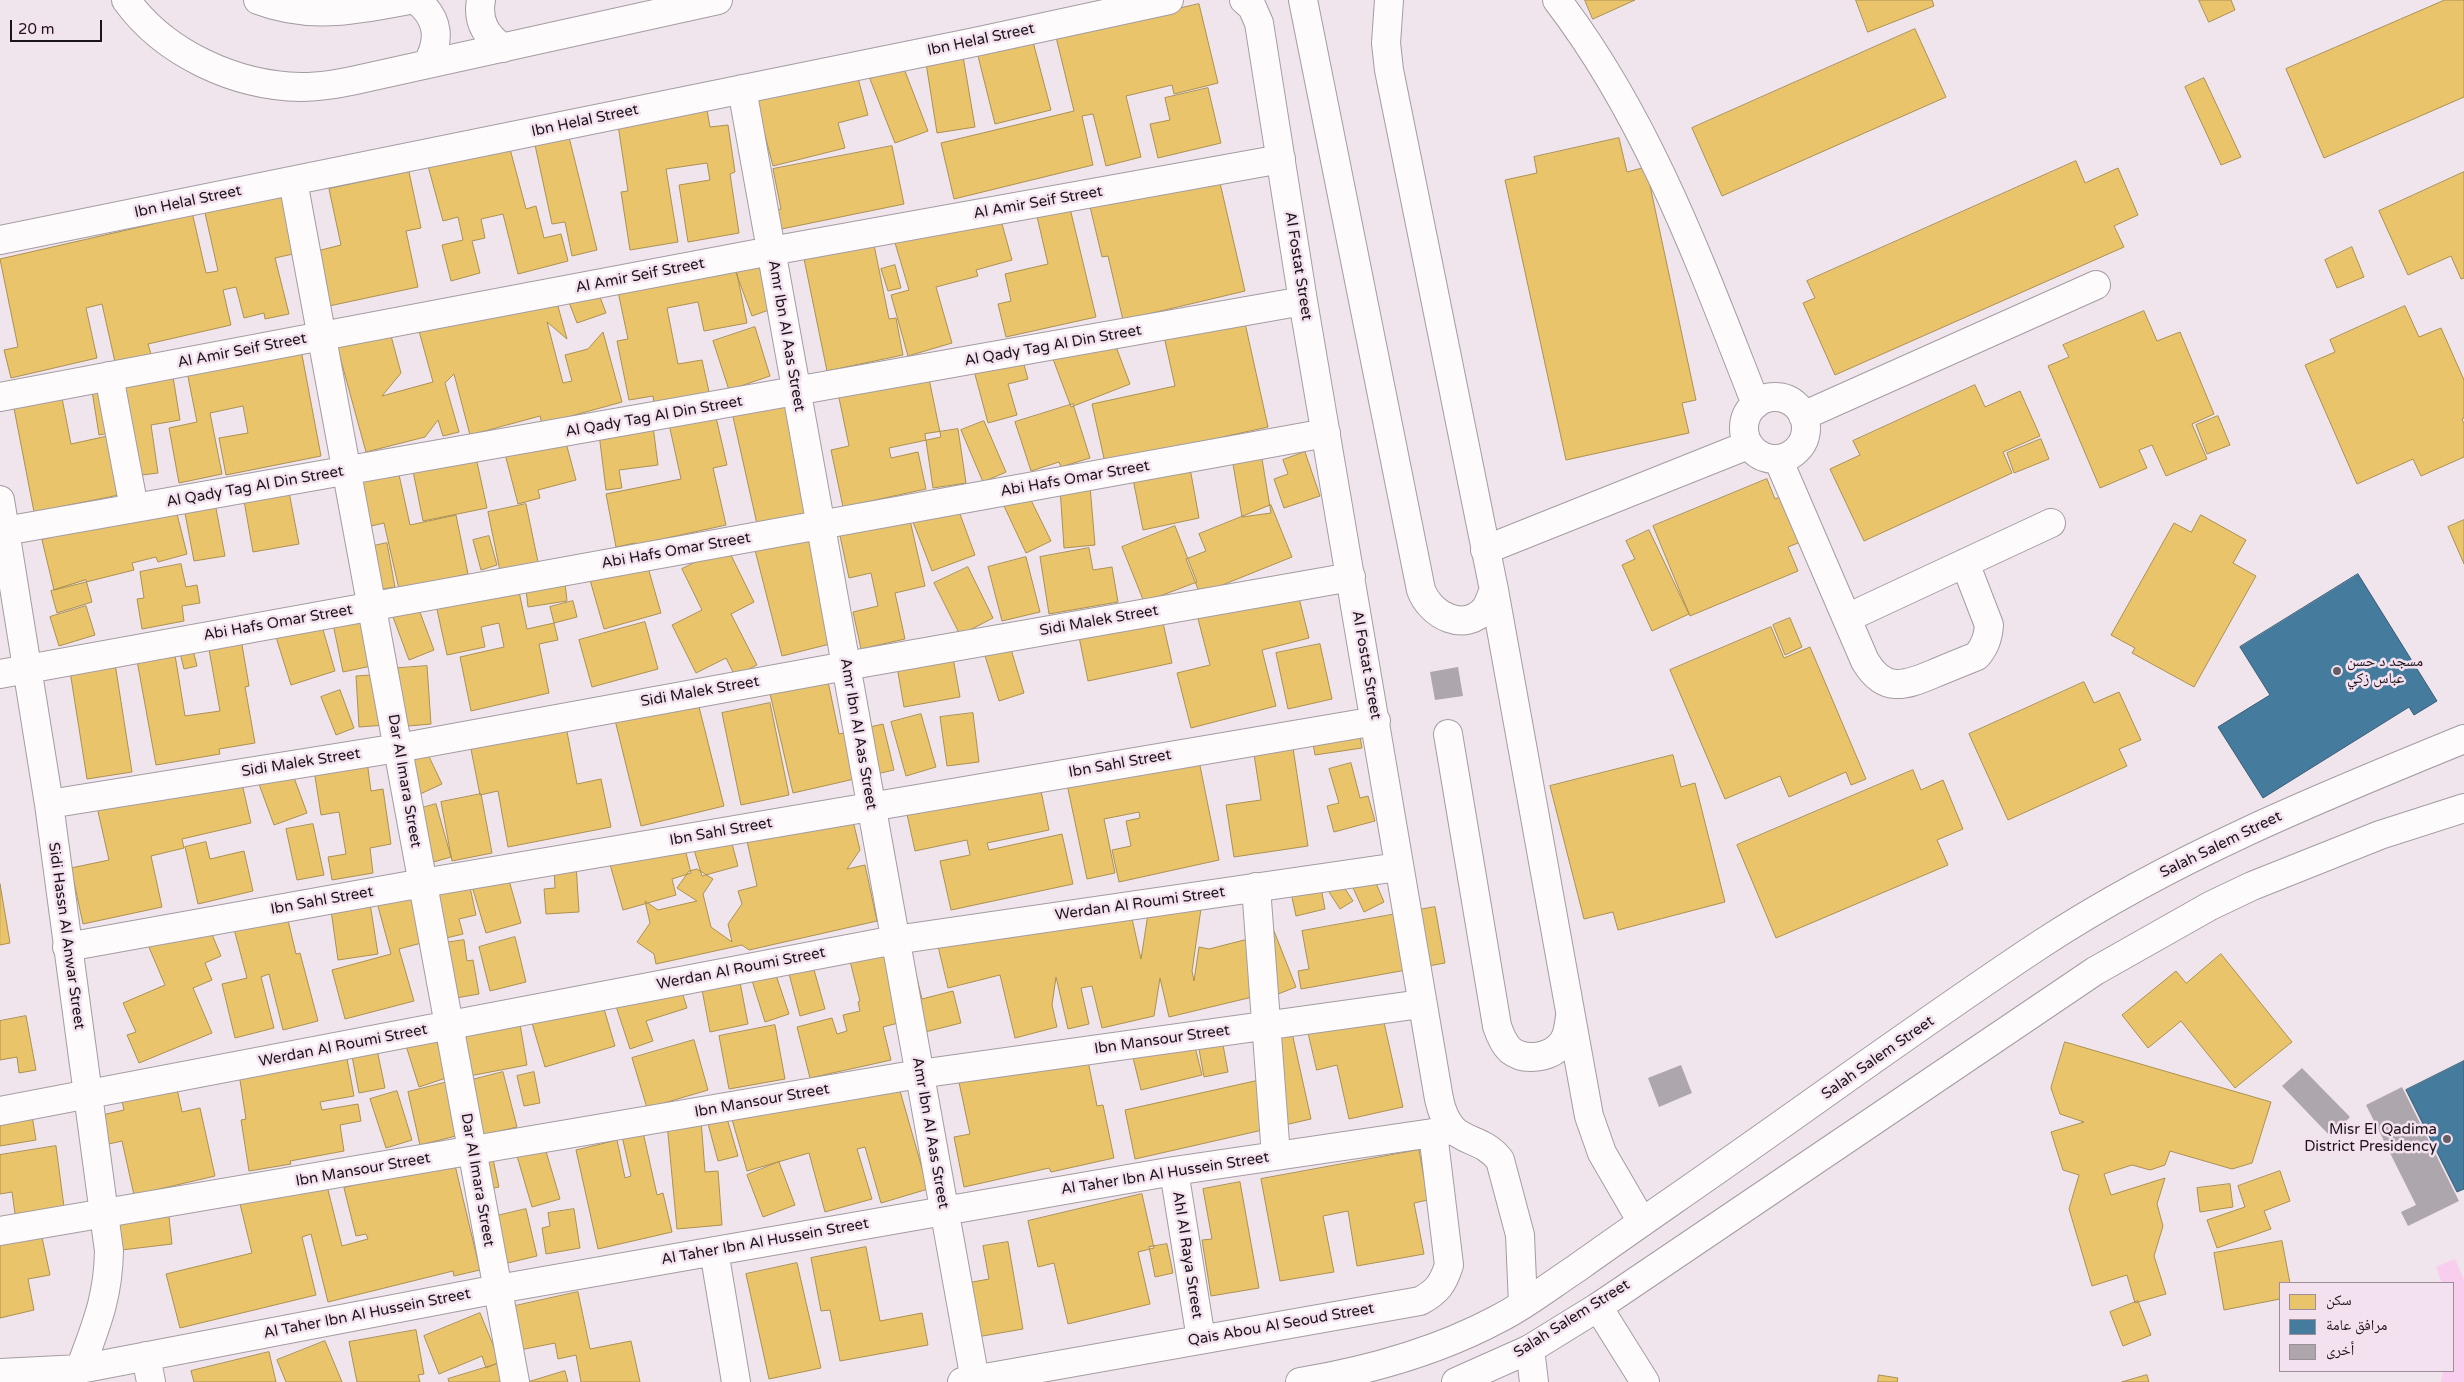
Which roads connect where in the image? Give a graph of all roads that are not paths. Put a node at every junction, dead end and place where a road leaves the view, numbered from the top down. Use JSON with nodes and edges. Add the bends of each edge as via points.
{"nodes":[{"id":1,"x":126,"y":0,"type":"edge"},
{"id":2,"x":258,"y":0,"type":"edge"},
{"id":3,"x":409,"y":0,"type":"edge"},
{"id":4,"x":416,"y":0,"type":"edge"},
{"id":5,"x":481,"y":0,"type":"edge"},
{"id":6,"x":718,"y":0,"type":"edge"},
{"id":7,"x":1169,"y":0,"type":"edge"},
{"id":8,"x":1244,"y":0,"type":"edge"},
{"id":9,"x":1303,"y":0,"type":"edge"},
{"id":10,"x":1389,"y":0,"type":"edge"},
{"id":11,"x":1557,"y":0,"type":"edge"},
{"id":12,"x":503,"y":48,"type":"junction"},
{"id":13,"x":427,"y":64,"type":"junction"},
{"id":14,"x":742,"y":89,"type":"junction"},
{"id":15,"x":1281,"y":159,"type":"junction"},
{"id":16,"x":293,"y":181,"type":"junction"},
{"id":17,"x":0,"y":240,"type":"edge"},
{"id":18,"x":771,"y":252,"type":"junction"},
{"id":19,"x":2096,"y":284,"type":"dead end"},
{"id":20,"x":1303,"y":301,"type":"junction"},
{"id":21,"x":322,"y":336,"type":"junction"},
{"id":22,"x":109,"y":376,"type":"junction"},
{"id":23,"x":796,"y":392,"type":"junction"},
{"id":24,"x":0,"y":396,"type":"edge"},
{"id":25,"x":1756,"y":404,"type":"junction"},
{"id":26,"x":1803,"y":416,"type":"junction"},
{"id":27,"x":1326,"y":433,"type":"junction"},
{"id":28,"x":1748,"y":445,"type":"junction"},
{"id":29,"x":1778,"y":459,"type":"junction"},
{"id":30,"x":347,"y":471,"type":"junction"},
{"id":31,"x":134,"y":508,"type":"junction"},
{"id":32,"x":1,"y":512,"type":"edge"},
{"id":33,"x":2052,"y":523,"type":"dead end"},
{"id":34,"x":821,"y":525,"type":"junction"},
{"id":35,"x":1485,"y":550,"type":"junction"},
{"id":36,"x":1964,"y":564,"type":"junction"},
{"id":37,"x":1351,"y":577,"type":"junction"},
{"id":38,"x":1494,"y":590,"type":"junction"},
{"id":39,"x":372,"y":606,"type":"junction"},
{"id":40,"x":1847,"y":618,"type":"junction"},
{"id":41,"x":846,"y":666,"type":"junction"},
{"id":42,"x":27,"y":669,"type":"junction"},
{"id":43,"x":0,"y":674,"type":"edge"},
{"id":44,"x":1376,"y":721,"type":"junction"},
{"id":45,"x":1448,"y":734,"type":"dead end"},
{"id":46,"x":2464,"y":739,"type":"edge"},
{"id":47,"x":398,"y":748,"type":"junction"},
{"id":48,"x":48,"y":804,"type":"junction"},
{"id":49,"x":871,"y":806,"type":"junction"},
{"id":50,"x":2464,"y":808,"type":"edge"},
{"id":51,"x":1398,"y":867,"type":"junction"},
{"id":52,"x":423,"y":883,"type":"junction"},
{"id":53,"x":1256,"y":887,"type":"junction"},
{"id":54,"x":896,"y":940,"type":"junction"},
{"id":55,"x":67,"y":947,"type":"junction"},
{"id":56,"x":1421,"y":1004,"type":"junction"},
{"id":57,"x":1570,"y":1016,"type":"junction"},
{"id":58,"x":449,"y":1025,"type":"junction"},
{"id":59,"x":1268,"y":1025,"type":"junction"},
{"id":60,"x":920,"y":1074,"type":"junction"},
{"id":61,"x":88,"y":1095,"type":"junction"},
{"id":62,"x":0,"y":1111,"type":"edge"},
{"id":63,"x":1443,"y":1131,"type":"junction"},
{"id":64,"x":472,"y":1150,"type":"junction"},
{"id":65,"x":1276,"y":1156,"type":"junction"},
{"id":66,"x":1174,"y":1171,"type":"junction"},
{"id":67,"x":944,"y":1210,"type":"junction"},
{"id":68,"x":105,"y":1214,"type":"junction"},
{"id":69,"x":1642,"y":1222,"type":"junction"},
{"id":70,"x":0,"y":1231,"type":"edge"},
{"id":71,"x":714,"y":1251,"type":"junction"},
{"id":72,"x":498,"y":1289,"type":"junction"},
{"id":73,"x":1523,"y":1304,"type":"junction"},
{"id":74,"x":1598,"y":1307,"type":"junction"},
{"id":75,"x":1201,"y":1340,"type":"junction"},
{"id":76,"x":1530,"y":1349,"type":"junction"},
{"id":77,"x":80,"y":1369,"type":"junction"},
{"id":78,"x":149,"y":1369,"type":"edge"},
{"id":79,"x":0,"y":1373,"type":"edge"},
{"id":80,"x":969,"y":1381,"type":"edge"},
{"id":81,"x":515,"y":1382,"type":"edge"},
{"id":82,"x":736,"y":1382,"type":"edge"},
{"id":83,"x":1300,"y":1382,"type":"edge"},
{"id":84,"x":1456,"y":1382,"type":"edge"},
{"id":85,"x":1534,"y":1382,"type":"edge"},
{"id":86,"x":1645,"y":1382,"type":"edge"}],
"edges":[{"from":1,"to":13,"type":"main road","via":[[154,30],[180,50],[222,71],[269,84],[333,85]]},
{"from":2,"to":3,"type":"main road","via":[[310,13]]},
{"from":4,"to":13,"type":"main road","via":[[432,17],[436,29],[433,54]]},
{"from":5,"to":12,"type":"main road","via":[[480,20],[485,31]]},
{"from":6,"to":12,"type":"main road"},
{"from":7,"to":14,"type":"main road","name":"Ibn Helal Street"},
{"from":8,"to":15,"type":"main road","name":"Al Fostat Street","via":[[1252,7],[1259,23]]},
{"from":9,"to":38,"type":"main road","via":[[1421,590],[1430,607],[1451,619],[1476,615],[1486,608]]},
{"from":10,"to":35,"type":"main road","via":[[1386,43],[1389,70]]},
{"from":11,"to":25,"type":"main road","via":[[1590,44],[1627,104],[1700,263]]},
{"from":12,"to":13,"type":"main road"},
{"from":14,"to":16,"type":"main road","name":"Ibn Helal Street"},
{"from":14,"to":18,"type":"main road","name":"Amr Ibn Al Aas Street"},
{"from":15,"to":18,"type":"main road","name":"Al Amir Seif Street"},
{"from":15,"to":20,"type":"main road","name":"Al Fostat Street"},
{"from":16,"to":17,"type":"main road","name":"Ibn Helal Street"},
{"from":16,"to":21,"type":"main road","name":"Dar Al Imara Street"},
{"from":18,"to":21,"type":"main road","name":"Al Amir Seif Street"},
{"from":18,"to":23,"type":"main road","name":"Amr Ibn Al Aas Street"},
{"from":19,"to":26,"type":"main road"},
{"from":20,"to":23,"type":"main road","name":"Al Qady Tag Al Din Street"},
{"from":20,"to":27,"type":"main road","name":"Al Fostat Street"},
{"from":21,"to":22,"type":"main road","name":"Al Amir Seif Street"},
{"from":21,"to":30,"type":"main road","name":"Dar Al Imara Street"},
{"from":22,"to":24,"type":"main road","name":"Al Amir Seif Street"},
{"from":22,"to":31,"type":"main road"},
{"from":23,"to":30,"type":"main road","name":"Al Qady Tag Al Din Street"},
{"from":23,"to":34,"type":"main road","name":"Amr Ibn Al Aas Street"},
{"from":25,"to":26,"type":"main road","via":[[1765,399],[1782,399],[1797,407]]},
{"from":25,"to":28,"type":"main road","via":[[1744,424]]},
{"from":26,"to":29,"type":"main road","via":[[1806,428],[1801,444],[1789,456]]},
{"from":27,"to":34,"type":"main road","name":"Abi Hafs Omar Street"},
{"from":27,"to":37,"type":"main road","name":"Al Fostat Street"},
{"from":28,"to":29,"type":"main road","via":[[1762,456]]},
{"from":28,"to":35,"type":"main road"},
{"from":29,"to":40,"type":"main road"},
{"from":30,"to":31,"type":"main road","name":"Al Qady Tag Al Din Street"},
{"from":30,"to":39,"type":"main road","name":"Dar Al Imara Street"},
{"from":31,"to":32,"type":"main road","name":"Al Qady Tag Al Din Street"},
{"from":32,"to":42,"type":"main road","name":"Sidi Hassn Al Anwar Street"},
{"from":33,"to":36,"type":"main road"},
{"from":34,"to":39,"type":"main road","name":"Abi Hafs Omar Street"},
{"from":34,"to":41,"type":"main road","name":"Amr Ibn Al Aas Street"},
{"from":35,"to":38,"type":"main road"},
{"from":36,"to":40,"type":"main road"},
{"from":36,"to":40,"type":"main road","via":[[1988,625],[1986,642],[1977,656],[1913,683],[1891,684],[1871,671]]},
{"from":37,"to":41,"type":"main road","name":"Sidi Malek Street"},
{"from":37,"to":44,"type":"main road","name":"Al Fostat Street"},
{"from":38,"to":57,"type":"main road"},
{"from":39,"to":42,"type":"main road","name":"Abi Hafs Omar Street"},
{"from":39,"to":47,"type":"main road","name":"Dar Al Imara Street"},
{"from":41,"to":47,"type":"main road","name":"Sidi Malek Street"},
{"from":41,"to":49,"type":"main road","name":"Amr Ibn Al Aas Street"},
{"from":42,"to":43,"type":"main road","name":"Abi Hafs Omar Street"},
{"from":42,"to":48,"type":"main road","name":"Sidi Hassn Al Anwar Street"},
{"from":44,"to":49,"type":"main road","name":"Ibn Sahl Street"},
{"from":44,"to":51,"type":"main road","name":"Al Fostat Street"},
{"from":45,"to":57,"type":"main road","via":[[1502,1040],[1511,1051],[1524,1057],[1539,1057],[1552,1052],[1562,1042]]},
{"from":46,"to":69,"type":"main road","name":"Salah Salem Street","via":[[2308,804],[2132,890],[2042,943]]},
{"from":47,"to":48,"type":"main road","name":"Sidi Malek Street"},
{"from":47,"to":52,"type":"main road","name":"Dar Al Imara Street"},
{"from":48,"to":55,"type":"main road","name":"Sidi Hassn Al Anwar Street"},
{"from":49,"to":52,"type":"main road","name":"Ibn Sahl Street"},
{"from":49,"to":54,"type":"main road","name":"Amr Ibn Al Aas Street"},
{"from":50,"to":74,"type":"main road","name":"Salah Salem Street","via":[[2380,835],[2252,886],[2150,939],[2072,986]]},
{"from":51,"to":53,"type":"main road","name":"Werdan Al Roumi Street"},
{"from":51,"to":56,"type":"main road","name":"Al Fostat Street"},
{"from":52,"to":55,"type":"main road","name":"Ibn Sahl Street"},
{"from":52,"to":58,"type":"main road","name":"Dar Al Imara Street"},
{"from":53,"to":54,"type":"main road","name":"Werdan Al Roumi Street"},
{"from":53,"to":59,"type":"main road"},
{"from":54,"to":58,"type":"main road","name":"Werdan Al Roumi Street"},
{"from":54,"to":60,"type":"main road","name":"Amr Ibn Al Aas Street"},
{"from":55,"to":61,"type":"main road","name":"Sidi Hassn Al Anwar Street"},
{"from":56,"to":59,"type":"main road","name":"Ibn Mansour Street"},
{"from":56,"to":63,"type":"main road","name":"Al Fostat Street"},
{"from":57,"to":69,"type":"main road","via":[[1594,1135]]},
{"from":58,"to":61,"type":"main road","name":"Werdan Al Roumi Street"},
{"from":58,"to":64,"type":"main road","name":"Dar Al Imara Street"},
{"from":59,"to":60,"type":"main road","name":"Ibn Mansour Street"},
{"from":59,"to":65,"type":"main road"},
{"from":60,"to":64,"type":"main road","name":"Ibn Mansour Street"},
{"from":60,"to":67,"type":"main road","name":"Amr Ibn Al Aas Street"},
{"from":61,"to":62,"type":"main road","name":"Werdan Al Roumi Street"},
{"from":61,"to":68,"type":"main road","name":"Sidi Hassn Al Anwar Street"},
{"from":63,"to":65,"type":"main road","name":"Al Taher Ibn Al Hussein Street"},
{"from":63,"to":73,"type":"main road","via":[[1492,1150],[1500,1160],[1520,1235]]},
{"from":63,"to":75,"type":"main road","name":"Qais Abou Al Seoud Street","via":[[1449,1265],[1436,1292],[1420,1301]]},
{"from":64,"to":68,"type":"main road","name":"Ibn Mansour Street"},
{"from":64,"to":72,"type":"main road","name":"Dar Al Imara Street"},
{"from":65,"to":66,"type":"main road","name":"Al Taher Ibn Al Hussein Street"},
{"from":66,"to":67,"type":"main road","name":"Al Taher Ibn Al Hussein Street"},
{"from":66,"to":75,"type":"main road","name":"Ahl Al Raya Street"},
{"from":67,"to":71,"type":"main road","name":"Al Taher Ibn Al Hussein Street"},
{"from":67,"to":80,"type":"main road","name":"Amr Ibn Al Aas Street"},
{"from":68,"to":70,"type":"main road","name":"Ibn Mansour Street"},
{"from":68,"to":77,"type":"main road","name":"Sidi Hassn Al Anwar Street","via":[[108,1282],[102,1310]]},
{"from":69,"to":73,"type":"main road","name":"Salah Salem Street"},
{"from":71,"to":72,"type":"main road","name":"Al Taher Ibn Al Hussein Street"},
{"from":71,"to":82,"type":"main road"},
{"from":72,"to":78,"type":"main road","name":"Al Taher Ibn Al Hussein Street"},
{"from":72,"to":81,"type":"main road","name":"Dar Al Imara Street"},
{"from":73,"to":83,"type":"main road","name":"Salah Salem Street","via":[[1497,1320],[1447,1342],[1329,1377]]},
{"from":74,"to":76,"type":"main road","name":"Salah Salem Street"},
{"from":74,"to":86,"type":"main road"},
{"from":75,"to":80,"type":"main road","name":"Qais Abou Al Seoud Street"},
{"from":76,"to":84,"type":"main road","name":"Salah Salem Street"},
{"from":76,"to":85,"type":"main road"},
{"from":77,"to":78,"type":"main road","name":"Al Taher Ibn Al Hussein Street"},
{"from":77,"to":79,"type":"main road","name":"Al Taher Ibn Al Hussein Street"}]}
